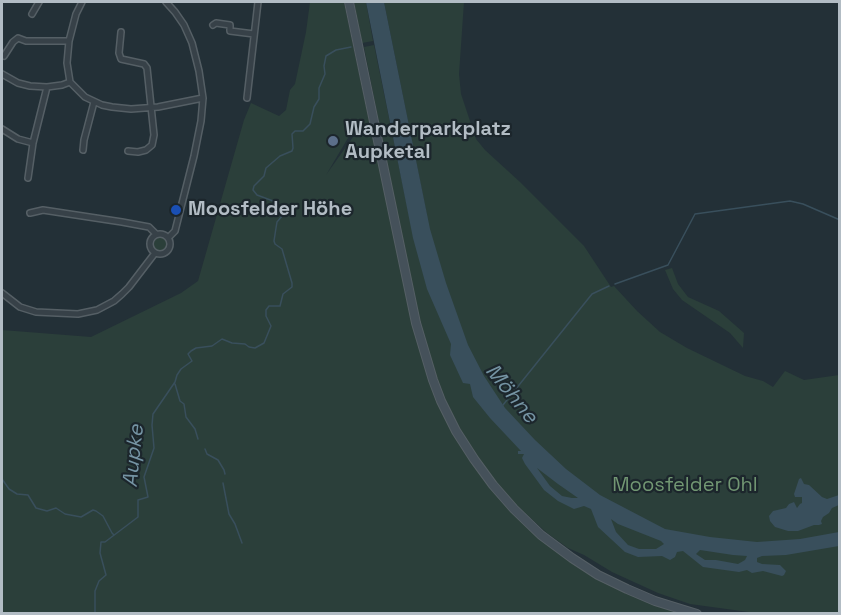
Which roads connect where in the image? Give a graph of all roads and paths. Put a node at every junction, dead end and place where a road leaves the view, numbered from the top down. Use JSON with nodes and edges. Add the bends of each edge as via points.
{"nodes":[{"id":1,"x":39,"y":2,"type":"edge"},
{"id":2,"x":82,"y":2,"type":"edge"},
{"id":3,"x":166,"y":2,"type":"edge"},
{"id":4,"x":258,"y":2,"type":"edge"},
{"id":5,"x":350,"y":2,"type":"edge"},
{"id":6,"x":32,"y":14,"type":"dead end"},
{"id":7,"x":213,"y":25,"type":"dead end"},
{"id":8,"x":121,"y":33,"type":"dead end"},
{"id":9,"x":254,"y":34,"type":"junction"},
{"id":10,"x":69,"y":41,"type":"junction"},
{"id":11,"x":4,"y":56,"type":"dead end"},
{"id":12,"x":2,"y":74,"type":"edge"},
{"id":13,"x":70,"y":82,"type":"junction"},
{"id":14,"x":47,"y":87,"type":"junction"},
{"id":15,"x":203,"y":98,"type":"junction"},
{"id":16,"x":247,"y":98,"type":"dead end"},
{"id":17,"x":94,"y":102,"type":"junction"},
{"id":18,"x":150,"y":107,"type":"junction"},
{"id":19,"x":2,"y":129,"type":"edge"},
{"id":20,"x":33,"y":143,"type":"junction"},
{"id":21,"x":83,"y":150,"type":"dead end"},
{"id":22,"x":129,"y":151,"type":"dead end"},
{"id":23,"x":28,"y":178,"type":"dead end"},
{"id":24,"x":30,"y":213,"type":"dead end"},
{"id":25,"x":156,"y":234,"type":"junction"},
{"id":26,"x":169,"y":237,"type":"junction"},
{"id":27,"x":155,"y":253,"type":"junction"},
{"id":28,"x":2,"y":292,"type":"edge"},
{"id":29,"x":697,"y":614,"type":"edge"}],
"edges":[{"from":1,"to":6,"type":"street"},
{"from":2,"to":10,"type":"street"},
{"from":3,"to":15,"type":"street","via":[[192,43]]},
{"from":4,"to":9,"type":"street"},
{"from":5,"to":29,"type":"main road","via":[[416,323],[433,380],[456,431],[486,476],[541,535],[627,590]]},
{"from":7,"to":9,"type":"street","via":[[230,25],[230,31]]},
{"from":8,"to":18,"type":"street","via":[[122,59],[147,68]]},
{"from":9,"to":16,"type":"street"},
{"from":10,"to":11,"type":"street","via":[[18,38]]},
{"from":10,"to":13,"type":"street"},
{"from":12,"to":14,"type":"street","via":[[18,83]]},
{"from":13,"to":14,"type":"street"},
{"from":13,"to":17,"type":"street"},
{"from":14,"to":20,"type":"street"},
{"from":15,"to":18,"type":"street"},
{"from":15,"to":26,"type":"street","via":[[194,156],[175,231]]},
{"from":17,"to":18,"type":"street","via":[[120,108]]},
{"from":17,"to":21,"type":"street"},
{"from":18,"to":22,"type":"street","via":[[152,145],[143,151]]},
{"from":19,"to":20,"type":"street"},
{"from":20,"to":23,"type":"street"},
{"from":24,"to":25,"type":"street","via":[[43,210],[122,222],[149,227]]},
{"from":25,"to":26,"type":"street"},
{"from":25,"to":27,"type":"street","via":[[150,243]]},
{"from":26,"to":27,"type":"street","via":[[169,250]]},
{"from":27,"to":28,"type":"street","via":[[129,287],[98,310],[78,314],[36,312],[20,307]]}]}
